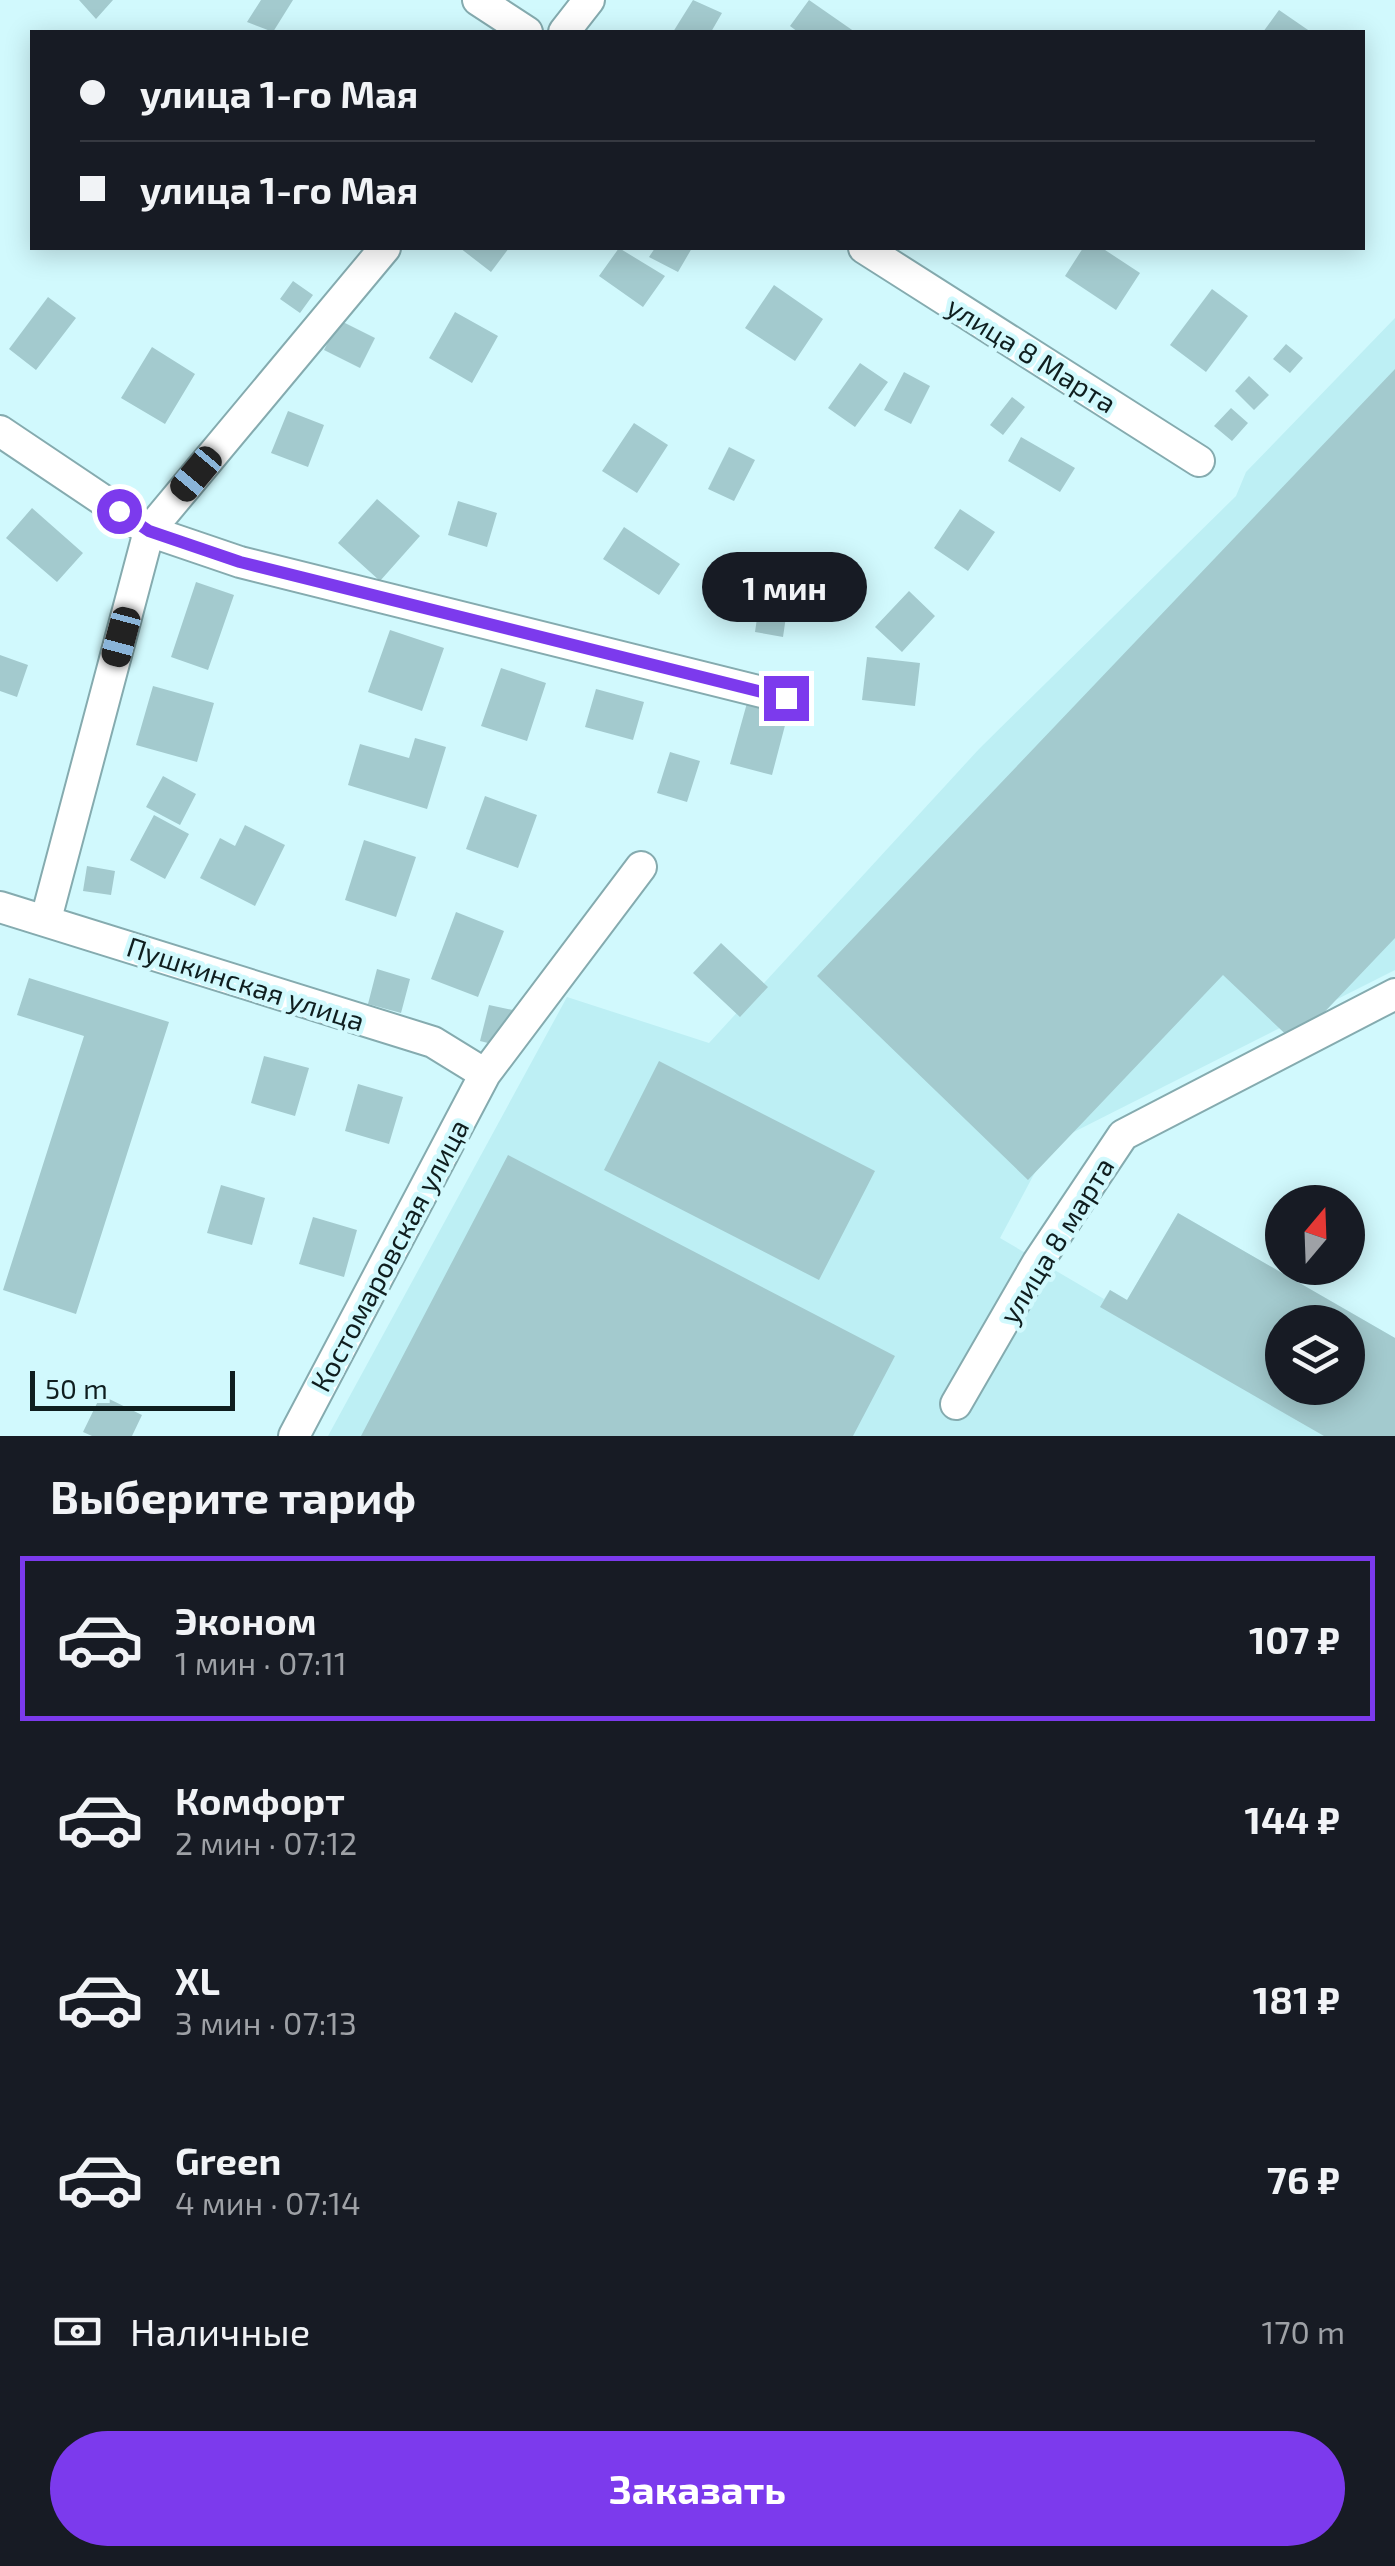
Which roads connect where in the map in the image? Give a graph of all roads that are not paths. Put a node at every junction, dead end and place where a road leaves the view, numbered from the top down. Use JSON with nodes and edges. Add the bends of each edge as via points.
{"nodes":[{"id":1,"x":478,"y":0,"type":"edge"},
{"id":2,"x":589,"y":0,"type":"edge"},
{"id":3,"x":524,"y":30,"type":"edge"},
{"id":4,"x":566,"y":30,"type":"edge"},
{"id":5,"x":383,"y":250,"type":"edge"},
{"id":6,"x":867,"y":250,"type":"edge"},
{"id":7,"x":0,"y":431,"type":"edge"},
{"id":8,"x":1199,"y":461,"type":"dead end"},
{"id":9,"x":149,"y":531,"type":"junction"},
{"id":10,"x":786,"y":698,"type":"dead end"},
{"id":11,"x":641,"y":867,"type":"dead end"},
{"id":12,"x":0,"y":907,"type":"edge"},
{"id":13,"x":46,"y":919,"type":"junction"},
{"id":14,"x":1395,"y":994,"type":"edge"},
{"id":15,"x":485,"y":1074,"type":"junction"},
{"id":16,"x":956,"y":1404,"type":"dead end"},
{"id":17,"x":294,"y":1436,"type":"edge"}],
"edges":[{"from":1,"to":3,"type":"street"},
{"from":2,"to":4,"type":"street"},
{"from":5,"to":9,"type":"street"},
{"from":6,"to":8,"type":"street","name":"улица 8 Марта"},
{"from":7,"to":9,"type":"street"},
{"from":9,"to":10,"type":"street","via":[[240,562]]},
{"from":9,"to":13,"type":"street"},
{"from":11,"to":15,"type":"street","name":"Костомаровская улица"},
{"from":12,"to":13,"type":"street","name":"Пушкинская улица"},
{"from":13,"to":15,"type":"street","name":"Пушкинская улица","via":[[433,1042]]},
{"from":14,"to":16,"type":"street","name":"улица 8 марта","via":[[1123,1135],[1038,1262]]},
{"from":15,"to":17,"type":"street","name":"Костомаровская улица"}]}
